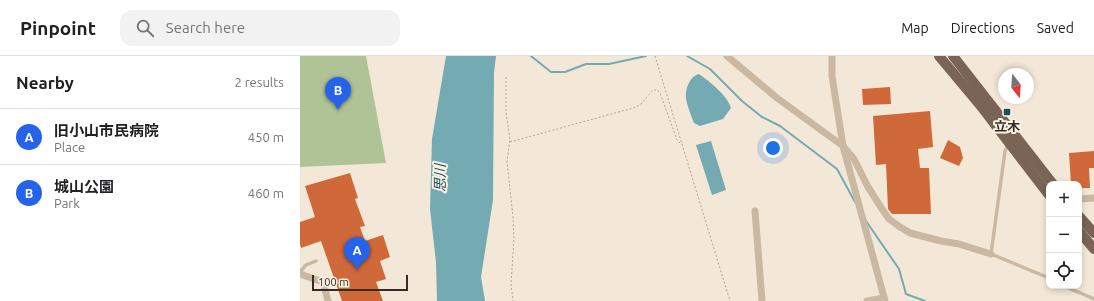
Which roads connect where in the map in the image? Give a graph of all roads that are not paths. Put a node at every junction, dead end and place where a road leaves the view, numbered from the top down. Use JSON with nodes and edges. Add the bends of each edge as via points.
{"nodes":[{"id":1,"x":727,"y":56,"type":"edge"},
{"id":2,"x":832,"y":56,"type":"edge"},
{"id":3,"x":939,"y":56,"type":"edge"},
{"id":4,"x":957,"y":58,"type":"edge"},
{"id":5,"x":949,"y":68,"type":"junction"},
{"id":6,"x":1013,"y":140,"type":"junction"},
{"id":7,"x":843,"y":146,"type":"junction"},
{"id":8,"x":1050,"y":181,"type":"edge"},
{"id":9,"x":1046,"y":190,"type":"edge"},
{"id":10,"x":1094,"y":198,"type":"edge"},
{"id":11,"x":1082,"y":199,"type":"edge"},
{"id":12,"x":754,"y":211,"type":"dead end"},
{"id":13,"x":1080,"y":217,"type":"edge"},
{"id":14,"x":1094,"y":233,"type":"edge"},
{"id":15,"x":1082,"y":235,"type":"edge"},
{"id":16,"x":1094,"y":249,"type":"edge"},
{"id":17,"x":991,"y":254,"type":"junction"},
{"id":18,"x":316,"y":261,"type":"dead end"},
{"id":19,"x":300,"y":273,"type":"edge"},
{"id":20,"x":1046,"y":277,"type":"edge"},
{"id":21,"x":1071,"y":289,"type":"edge"},
{"id":22,"x":885,"y":299,"type":"edge"},
{"id":23,"x":1094,"y":299,"type":"edge"},
{"id":24,"x":328,"y":301,"type":"edge"},
{"id":25,"x":762,"y":301,"type":"edge"},
{"id":26,"x":867,"y":301,"type":"edge"}],
"edges":[{"from":1,"to":7,"type":"street","via":[[777,98]]},
{"from":2,"to":7,"type":"street","via":[[836,111]]},
{"from":3,"to":5,"type":"main road"},
{"from":4,"to":5,"type":"street"},
{"from":4,"to":6,"type":"main road"},
{"from":5,"to":6,"type":"main road"},
{"from":6,"to":8,"type":"main road"},
{"from":6,"to":9,"type":"main road"},
{"from":6,"to":17,"type":"lane","via":[[1005,151]]},
{"from":7,"to":17,"type":"street","via":[[854,159],[868,187],[889,219],[910,232]]},
{"from":7,"to":22,"type":"street"},
{"from":10,"to":11,"type":"street"},
{"from":12,"to":25,"type":"street"},
{"from":13,"to":14,"type":"main road"},
{"from":15,"to":16,"type":"main road"},
{"from":17,"to":20,"type":"lane"},
{"from":18,"to":19,"type":"lane","via":[[306,265]]},
{"from":19,"to":24,"type":"street","via":[[324,282]]},
{"from":21,"to":23,"type":"lane"},
{"from":22,"to":26,"type":"street"}]}
